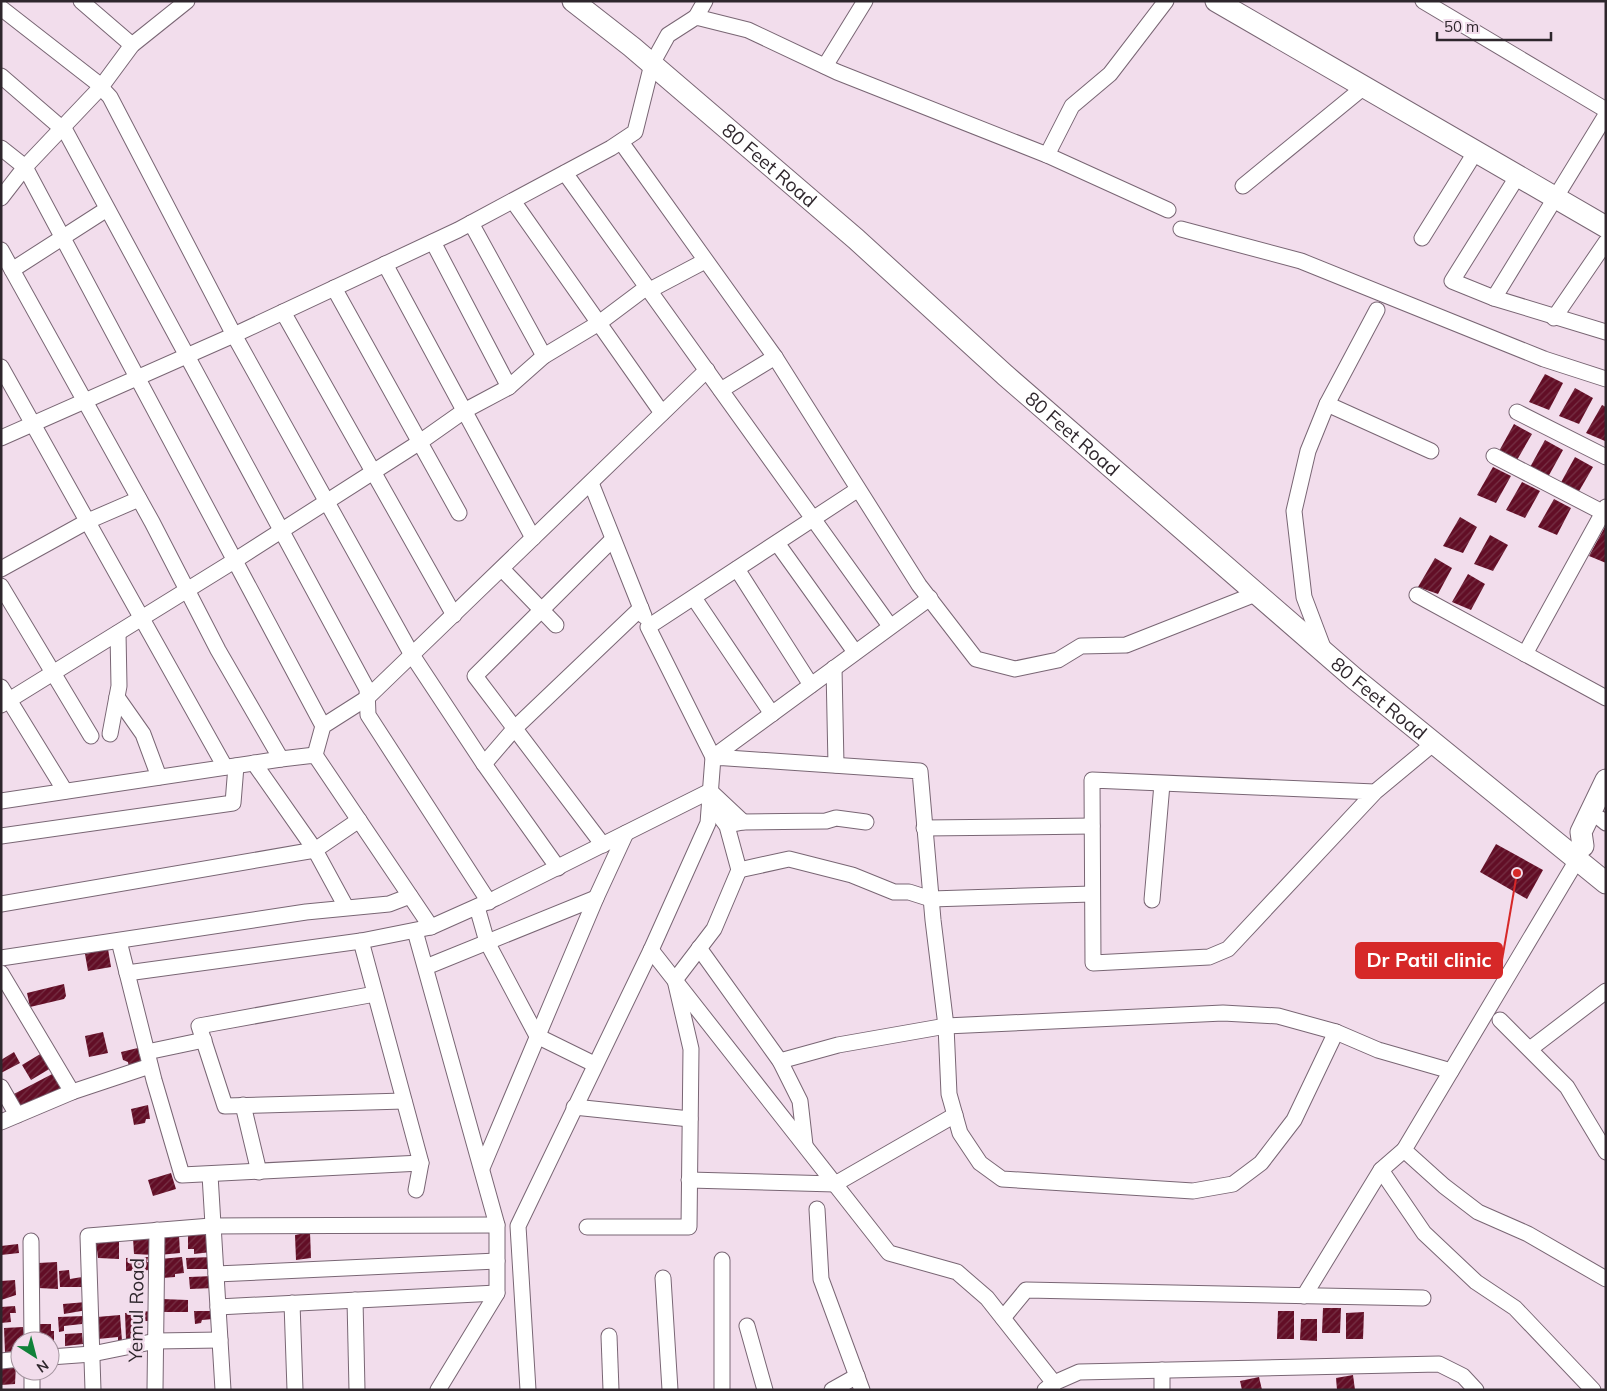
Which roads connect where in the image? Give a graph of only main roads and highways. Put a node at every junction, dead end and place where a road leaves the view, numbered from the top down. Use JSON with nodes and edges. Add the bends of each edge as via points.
{"nodes":[{"id":1,"x":573,"y":1,"type":"edge"},
{"id":2,"x":1216,"y":1,"type":"edge"},
{"id":3,"x":1606,"y":227,"type":"edge"},
{"id":4,"x":1606,"y":780,"type":"edge"},
{"id":5,"x":1604,"y":817,"type":"edge"},
{"id":6,"x":1580,"y":853,"type":"junction"},
{"id":7,"x":1606,"y":884,"type":"edge"}],
"edges":[{"from":1,"to":6,"type":"main road","name":"80 Feet Road","via":[[652,64],[856,239],[1005,375],[1325,652],[1434,743]]},
{"from":2,"to":3,"type":"main road"},
{"from":4,"to":6,"type":"main road","via":[[1581,832]]},
{"from":5,"to":6,"type":"main road"},
{"from":6,"to":7,"type":"main road","name":"80 Feet Road"}]}
